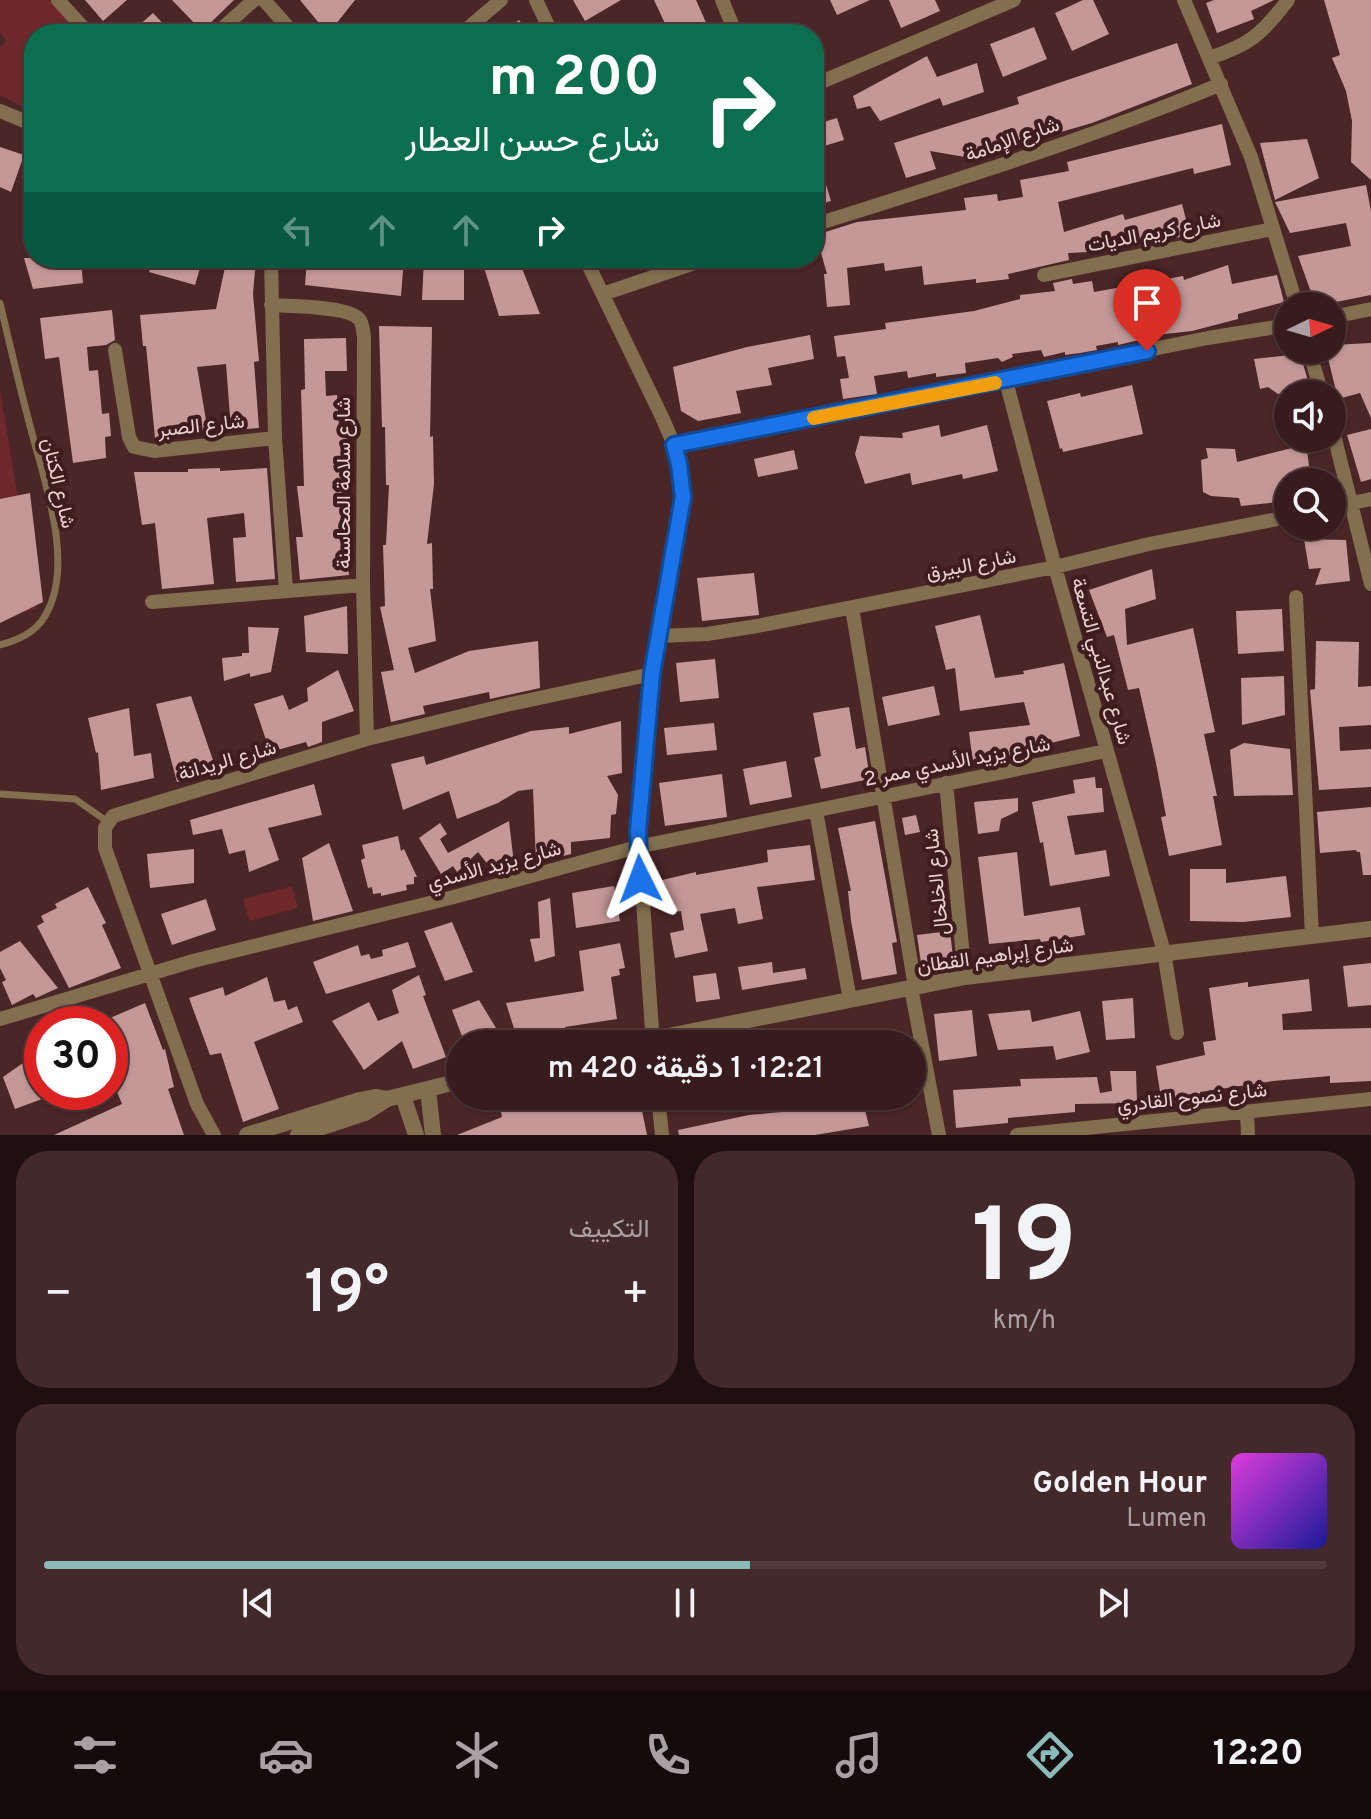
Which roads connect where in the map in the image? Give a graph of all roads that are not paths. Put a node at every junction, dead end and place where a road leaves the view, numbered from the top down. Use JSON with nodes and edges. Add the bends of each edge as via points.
{"nodes":[{"id":1,"x":58,"y":0,"type":"edge"},
{"id":2,"x":254,"y":0,"type":"edge"},
{"id":3,"x":264,"y":0,"type":"edge"},
{"id":4,"x":501,"y":0,"type":"edge"},
{"id":5,"x":536,"y":0,"type":"edge"},
{"id":6,"x":722,"y":0,"type":"edge"},
{"id":7,"x":1014,"y":0,"type":"edge"},
{"id":8,"x":1184,"y":0,"type":"edge"},
{"id":9,"x":1288,"y":0,"type":"edge"},
{"id":10,"x":80,"y":24,"type":"edge"},
{"id":11,"x":227,"y":24,"type":"edge"},
{"id":12,"x":285,"y":24,"type":"edge"},
{"id":13,"x":473,"y":24,"type":"edge"},
{"id":14,"x":547,"y":24,"type":"edge"},
{"id":15,"x":732,"y":24,"type":"edge"},
{"id":16,"x":1209,"y":58,"type":"junction"},
{"id":17,"x":824,"y":81,"type":"edge"},
{"id":18,"x":1221,"y":84,"type":"junction"},
{"id":19,"x":0,"y":111,"type":"edge"},
{"id":20,"x":24,"y":121,"type":"edge"},
{"id":21,"x":824,"y":222,"type":"edge"},
{"id":22,"x":1272,"y":229,"type":"junction"},
{"id":23,"x":271,"y":268,"type":"edge"},
{"id":24,"x":590,"y":268,"type":"edge"},
{"id":25,"x":680,"y":268,"type":"edge"},
{"id":26,"x":1044,"y":275,"type":"dead end"},
{"id":27,"x":1292,"y":292,"type":"edge"},
{"id":28,"x":603,"y":294,"type":"junction"},
{"id":29,"x":0,"y":303,"type":"edge"},
{"id":30,"x":271,"y":305,"type":"junction"},
{"id":31,"x":1371,"y":309,"type":"edge"},
{"id":32,"x":1346,"y":314,"type":"edge"},
{"id":33,"x":1274,"y":327,"type":"edge"},
{"id":34,"x":115,"y":350,"type":"dead end"},
{"id":35,"x":1006,"y":381,"type":"junction"},
{"id":36,"x":275,"y":438,"type":"junction"},
{"id":37,"x":674,"y":445,"type":"junction"},
{"id":38,"x":1339,"y":452,"type":"edge"},
{"id":39,"x":1371,"y":499,"type":"edge"},
{"id":40,"x":1352,"y":502,"type":"junction"},
{"id":41,"x":1346,"y":504,"type":"edge"},
{"id":42,"x":1274,"y":520,"type":"edge"},
{"id":43,"x":1055,"y":567,"type":"junction"},
{"id":44,"x":1371,"y":584,"type":"edge"},
{"id":45,"x":363,"y":585,"type":"junction"},
{"id":46,"x":286,"y":590,"type":"junction"},
{"id":47,"x":1296,"y":597,"type":"dead end"},
{"id":48,"x":152,"y":602,"type":"dead end"},
{"id":49,"x":852,"y":608,"type":"junction"},
{"id":50,"x":659,"y":636,"type":"junction"},
{"id":51,"x":0,"y":645,"type":"edge"},
{"id":52,"x":652,"y":674,"type":"junction"},
{"id":53,"x":367,"y":739,"type":"junction"},
{"id":54,"x":1106,"y":751,"type":"junction"},
{"id":55,"x":946,"y":783,"type":"junction"},
{"id":56,"x":0,"y":794,"type":"edge"},
{"id":57,"x":883,"y":796,"type":"junction"},
{"id":58,"x":816,"y":811,"type":"junction"},
{"id":59,"x":108,"y":822,"type":"junction"},
{"id":60,"x":637,"y":847,"type":"junction"},
{"id":61,"x":1371,"y":929,"type":"edge"},
{"id":62,"x":1312,"y":936,"type":"junction"},
{"id":63,"x":1164,"y":952,"type":"junction"},
{"id":64,"x":151,"y":972,"type":"junction"},
{"id":65,"x":965,"y":977,"type":"junction"},
{"id":66,"x":913,"y":987,"type":"junction"},
{"id":67,"x":850,"y":1000,"type":"junction"},
{"id":68,"x":0,"y":1019,"type":"edge"},
{"id":69,"x":652,"y":1030,"type":"edge"},
{"id":70,"x":706,"y":1030,"type":"edge"},
{"id":71,"x":1177,"y":1033,"type":"dead end"},
{"id":72,"x":446,"y":1084,"type":"edge"},
{"id":73,"x":428,"y":1089,"type":"junction"},
{"id":74,"x":395,"y":1097,"type":"junction"},
{"id":75,"x":1371,"y":1099,"type":"edge"},
{"id":76,"x":197,"y":1104,"type":"junction"},
{"id":77,"x":659,"y":1110,"type":"edge"},
{"id":78,"x":1247,"y":1111,"type":"junction"},
{"id":79,"x":202,"y":1135,"type":"edge"},
{"id":80,"x":214,"y":1135,"type":"edge"},
{"id":81,"x":247,"y":1135,"type":"edge"},
{"id":82,"x":298,"y":1135,"type":"edge"},
{"id":83,"x":416,"y":1135,"type":"edge"},
{"id":84,"x":433,"y":1135,"type":"edge"},
{"id":85,"x":662,"y":1135,"type":"edge"},
{"id":86,"x":939,"y":1135,"type":"edge"},
{"id":87,"x":1017,"y":1135,"type":"edge"},
{"id":88,"x":1248,"y":1135,"type":"edge"}],
"edges":[{"from":1,"to":10,"type":"street"},
{"from":2,"to":11,"type":"street"},
{"from":3,"to":12,"type":"street"},
{"from":4,"to":13,"type":"street"},
{"from":5,"to":14,"type":"street"},
{"from":6,"to":15,"type":"street"},
{"from":7,"to":17,"type":"street"},
{"from":8,"to":16,"type":"street"},
{"from":9,"to":16,"type":"street","via":[[1259,35]]},
{"from":16,"to":18,"type":"street"},
{"from":18,"to":21,"type":"street","name":"شارع الإمامة"},
{"from":18,"to":22,"type":"street","via":[[1251,157]]},
{"from":19,"to":20,"type":"street"},
{"from":22,"to":26,"type":"street","name":"شارع كريم الديات"},
{"from":22,"to":27,"type":"street"},
{"from":23,"to":30,"type":"street","name":"شارع الصبر"},
{"from":24,"to":28,"type":"street"},
{"from":25,"to":28,"type":"street"},
{"from":28,"to":37,"type":"street"},
{"from":29,"to":51,"type":"lane","name":"شارع الكتان","via":[[52,514],[57,576],[47,614],[25,636]]},
{"from":30,"to":36,"type":"street","name":"شارع الصبر"},
{"from":30,"to":45,"type":"street","name":"شارع سلامة المحاسنة","via":[[344,311],[362,324]]},
{"from":31,"to":32,"type":"street"},
{"from":33,"to":35,"type":"street"},
{"from":34,"to":36,"type":"street","name":"شارع الصبر","via":[[134,447],[154,451]]},
{"from":35,"to":37,"type":"street"},
{"from":35,"to":43,"type":"street","name":"شارع عبدالنبي التسعة"},
{"from":36,"to":46,"type":"street","name":"شارع الصبر"},
{"from":37,"to":50,"type":"street","via":[[683,497]]},
{"from":38,"to":40,"type":"street"},
{"from":39,"to":40,"type":"street"},
{"from":40,"to":41,"type":"street"},
{"from":40,"to":44,"type":"street"},
{"from":42,"to":43,"type":"street","name":"شارع البيرق"},
{"from":43,"to":49,"type":"street","name":"شارع البيرق"},
{"from":43,"to":54,"type":"street","name":"شارع عبدالنبي التسعة"},
{"from":45,"to":46,"type":"street"},
{"from":45,"to":53,"type":"street","name":"شارع سلامة المحاسنة"},
{"from":46,"to":48,"type":"street"},
{"from":47,"to":62,"type":"street"},
{"from":49,"to":50,"type":"street","name":"شارع البيرق","via":[[707,634]]},
{"from":49,"to":57,"type":"street"},
{"from":50,"to":52,"type":"street"},
{"from":52,"to":53,"type":"street","name":"شارع الريدانة"},
{"from":52,"to":60,"type":"street"},
{"from":53,"to":59,"type":"street","name":"شارع الريدانة","via":[[119,812]]},
{"from":54,"to":55,"type":"street","name":"شارع يزيد الأسدي ممر 2"},
{"from":54,"to":63,"type":"street","name":"شارع عبدالنبي التسعة"},
{"from":55,"to":57,"type":"street","name":"شارع يزيد الأسدي ممر 2"},
{"from":55,"to":65,"type":"street","name":"شارع الخلخال"},
{"from":56,"to":59,"type":"lane","via":[[75,799]]},
{"from":57,"to":58,"type":"street","name":"شارع يزيد الأسدي ممر 2"},
{"from":57,"to":66,"type":"street"},
{"from":58,"to":60,"type":"street","name":"شارع يزيد الأسدي"},
{"from":58,"to":67,"type":"street"},
{"from":59,"to":64,"type":"street","via":[[105,848]]},
{"from":60,"to":64,"type":"street","name":"شارع يزيد الأسدي"},
{"from":60,"to":69,"type":"street"},
{"from":61,"to":62,"type":"street","name":"شارع إبراهيم القطان"},
{"from":62,"to":63,"type":"street","name":"شارع إبراهيم القطان"},
{"from":63,"to":65,"type":"street","name":"شارع إبراهيم القطان"},
{"from":63,"to":71,"type":"street","name":"شارع عبدالنبي التسعة"},
{"from":64,"to":68,"type":"street","name":"شارع يزيد الأسدي"},
{"from":64,"to":76,"type":"street"},
{"from":65,"to":66,"type":"street","name":"شارع إبراهيم القطان"},
{"from":66,"to":67,"type":"street","name":"شارع إبراهيم القطان"},
{"from":66,"to":86,"type":"street"},
{"from":67,"to":70,"type":"street","name":"شارع إبراهيم القطان"},
{"from":72,"to":73,"type":"street"},
{"from":73,"to":74,"type":"street"},
{"from":73,"to":84,"type":"street"},
{"from":74,"to":81,"type":"street","via":[[360,1100]]},
{"from":74,"to":82,"type":"street"},
{"from":74,"to":83,"type":"street"},
{"from":75,"to":78,"type":"street","name":"شارع نصوح القادري"},
{"from":76,"to":79,"type":"street"},
{"from":76,"to":80,"type":"street"},
{"from":77,"to":85,"type":"street"},
{"from":78,"to":87,"type":"street","name":"شارع نصوح القادري"},
{"from":78,"to":88,"type":"street"}]}
